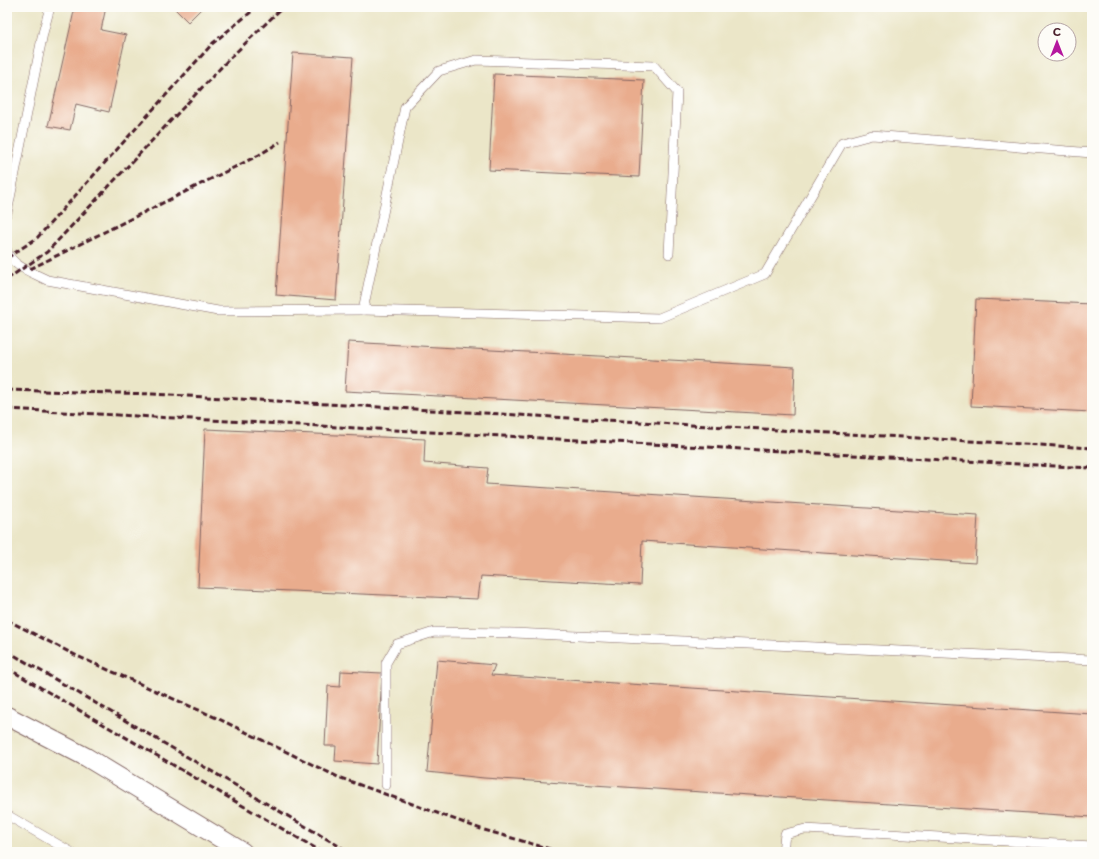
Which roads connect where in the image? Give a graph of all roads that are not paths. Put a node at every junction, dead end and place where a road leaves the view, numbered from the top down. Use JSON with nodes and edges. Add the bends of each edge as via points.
{"nodes":[{"id":1,"x":50,"y":7,"type":"edge"},
{"id":2,"x":1092,"y":153,"type":"edge"},
{"id":3,"x":7,"y":213,"type":"edge"},
{"id":4,"x":7,"y":251,"type":"edge"},
{"id":5,"x":669,"y":254,"type":"dead end"},
{"id":6,"x":363,"y":310,"type":"junction"},
{"id":7,"x":1092,"y":660,"type":"edge"},
{"id":8,"x":7,"y":716,"type":"edge"},
{"id":9,"x":386,"y":785,"type":"dead end"},
{"id":10,"x":7,"y":815,"type":"edge"},
{"id":11,"x":1092,"y":846,"type":"edge"},
{"id":12,"x":71,"y":852,"type":"edge"},
{"id":13,"x":243,"y":852,"type":"edge"},
{"id":14,"x":783,"y":852,"type":"edge"}],
"edges":[{"from":1,"to":3,"type":"lane"},
{"from":2,"to":6,"type":"lane","via":[[872,135],[842,143],[765,274],[659,318]]},
{"from":4,"to":6,"type":"lane","via":[[8,257],[23,268],[47,280],[218,311]]},
{"from":5,"to":6,"type":"lane","via":[[677,92],[654,66],[476,60],[439,71],[405,107]]},
{"from":7,"to":9,"type":"lane","via":[[514,633],[434,632],[397,644],[386,663]]},
{"from":8,"to":13,"type":"street","via":[[86,758]]},
{"from":10,"to":12,"type":"lane"},
{"from":11,"to":14,"type":"lane","via":[[805,829],[785,834]]}]}
